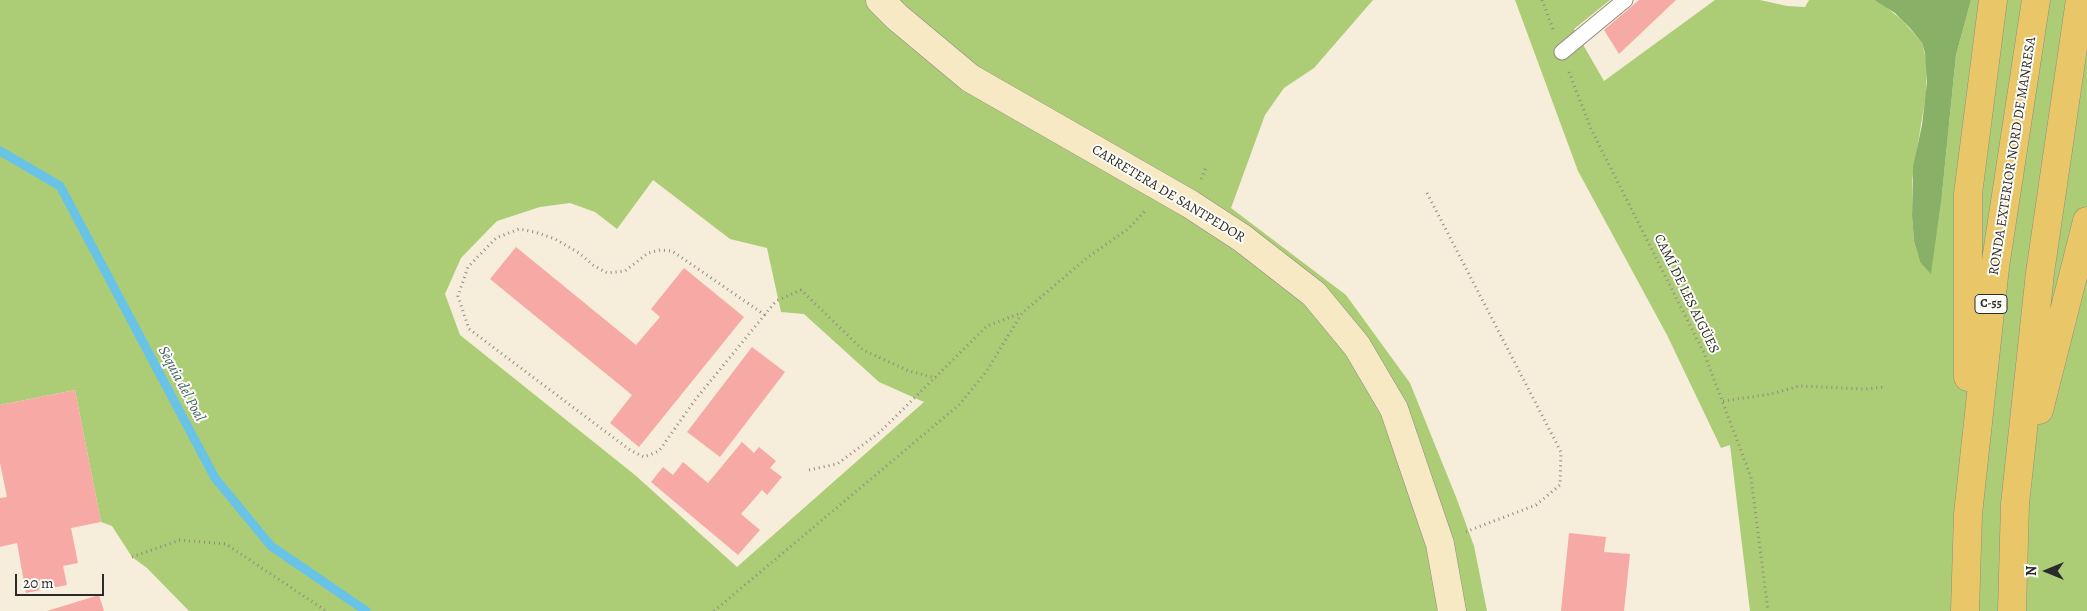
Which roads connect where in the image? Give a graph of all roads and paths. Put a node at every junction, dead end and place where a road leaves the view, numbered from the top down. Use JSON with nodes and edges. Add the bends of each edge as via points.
{"nodes":[{"id":1,"x":880,"y":0,"type":"edge"},
{"id":2,"x":1542,"y":0,"type":"edge"},
{"id":3,"x":1625,"y":0,"type":"edge"},
{"id":4,"x":1993,"y":0,"type":"edge"},
{"id":5,"x":2036,"y":0,"type":"edge"},
{"id":6,"x":2080,"y":0,"type":"edge"},
{"id":7,"x":1562,"y":52,"type":"junction"},
{"id":8,"x":1157,"y":186,"type":"junction"},
{"id":9,"x":1427,"y":193,"type":"dead end"},
{"id":10,"x":2087,"y":221,"type":"edge"},
{"id":11,"x":1022,"y":313,"type":"junction"},
{"id":12,"x":764,"y":315,"type":"junction"},
{"id":13,"x":936,"y":378,"type":"junction"},
{"id":14,"x":1885,"y":387,"type":"dead end"},
{"id":15,"x":1722,"y":402,"type":"junction"},
{"id":16,"x":809,"y":470,"type":"dead end"},
{"id":17,"x":2015,"y":504,"type":"junction"},
{"id":18,"x":1968,"y":514,"type":"junction"},
{"id":19,"x":1483,"y":524,"type":"dead end"},
{"id":20,"x":132,"y":557,"type":"dead end"},
{"id":21,"x":326,"y":611,"type":"edge"},
{"id":22,"x":714,"y":611,"type":"edge"},
{"id":23,"x":1452,"y":611,"type":"edge"},
{"id":24,"x":1768,"y":611,"type":"edge"},
{"id":25,"x":1965,"y":611,"type":"edge"},
{"id":26,"x":2012,"y":611,"type":"edge"}],
"edges":[{"from":1,"to":8,"type":"street","name":"CARRETERA DE SANTPEDOR","via":[[970,78]]},
{"from":2,"to":7,"type":"path","name":"CAMÍ DE LES AIGÜES"},
{"from":3,"to":7,"type":"lane"},
{"from":4,"to":18,"type":"highway","via":[[1968,194]]},
{"from":5,"to":18,"type":"highway","name":"RONDA EXTERIOR NORD DE MANRESA","number":"C-55","via":[[1995,267]]},
{"from":6,"to":17,"type":"highway","via":[[2040,273]]},
{"from":7,"to":15,"type":"path","name":"CAMÍ DE LES AIGÜES","via":[[1591,129],[1704,354]]},
{"from":8,"to":11,"type":"path","via":[[1148,207],[1128,229],[1088,257]]},
{"from":8,"to":23,"type":"street","name":"CARRETERA DE SANTPEDOR","via":[[1242,238],[1314,294],[1357,346],[1394,409],[1440,544]]},
{"from":9,"to":19,"type":"path","via":[[1561,452],[1560,484],[1536,505]]},
{"from":10,"to":17,"type":"highway"},
{"from":11,"to":13,"type":"path","via":[[987,326]]},
{"from":11,"to":22,"type":"path","via":[[986,372],[960,404]]},
{"from":12,"to":12,"type":"path","via":[[658,451],[644,457],[630,450],[469,330],[458,296],[468,267],[496,238],[519,229],[556,239],[607,273],[626,271],[648,253],[672,251]]},
{"from":12,"to":13,"type":"path","via":[[776,301],[801,290],[863,350],[910,371]]},
{"from":13,"to":16,"type":"path","via":[[880,432],[844,459]]},
{"from":14,"to":15,"type":"path","via":[[1800,386]]},
{"from":15,"to":24,"type":"path","name":"CAMÍ DE LES AIGÜES","via":[[1751,477]]},
{"from":17,"to":26,"type":"highway"},
{"from":18,"to":25,"type":"highway","name":"RONDA EXTERIOR NORD DE MANRESA","number":"C-55"},
{"from":20,"to":21,"type":"path","via":[[180,540],[226,544]]}]}
